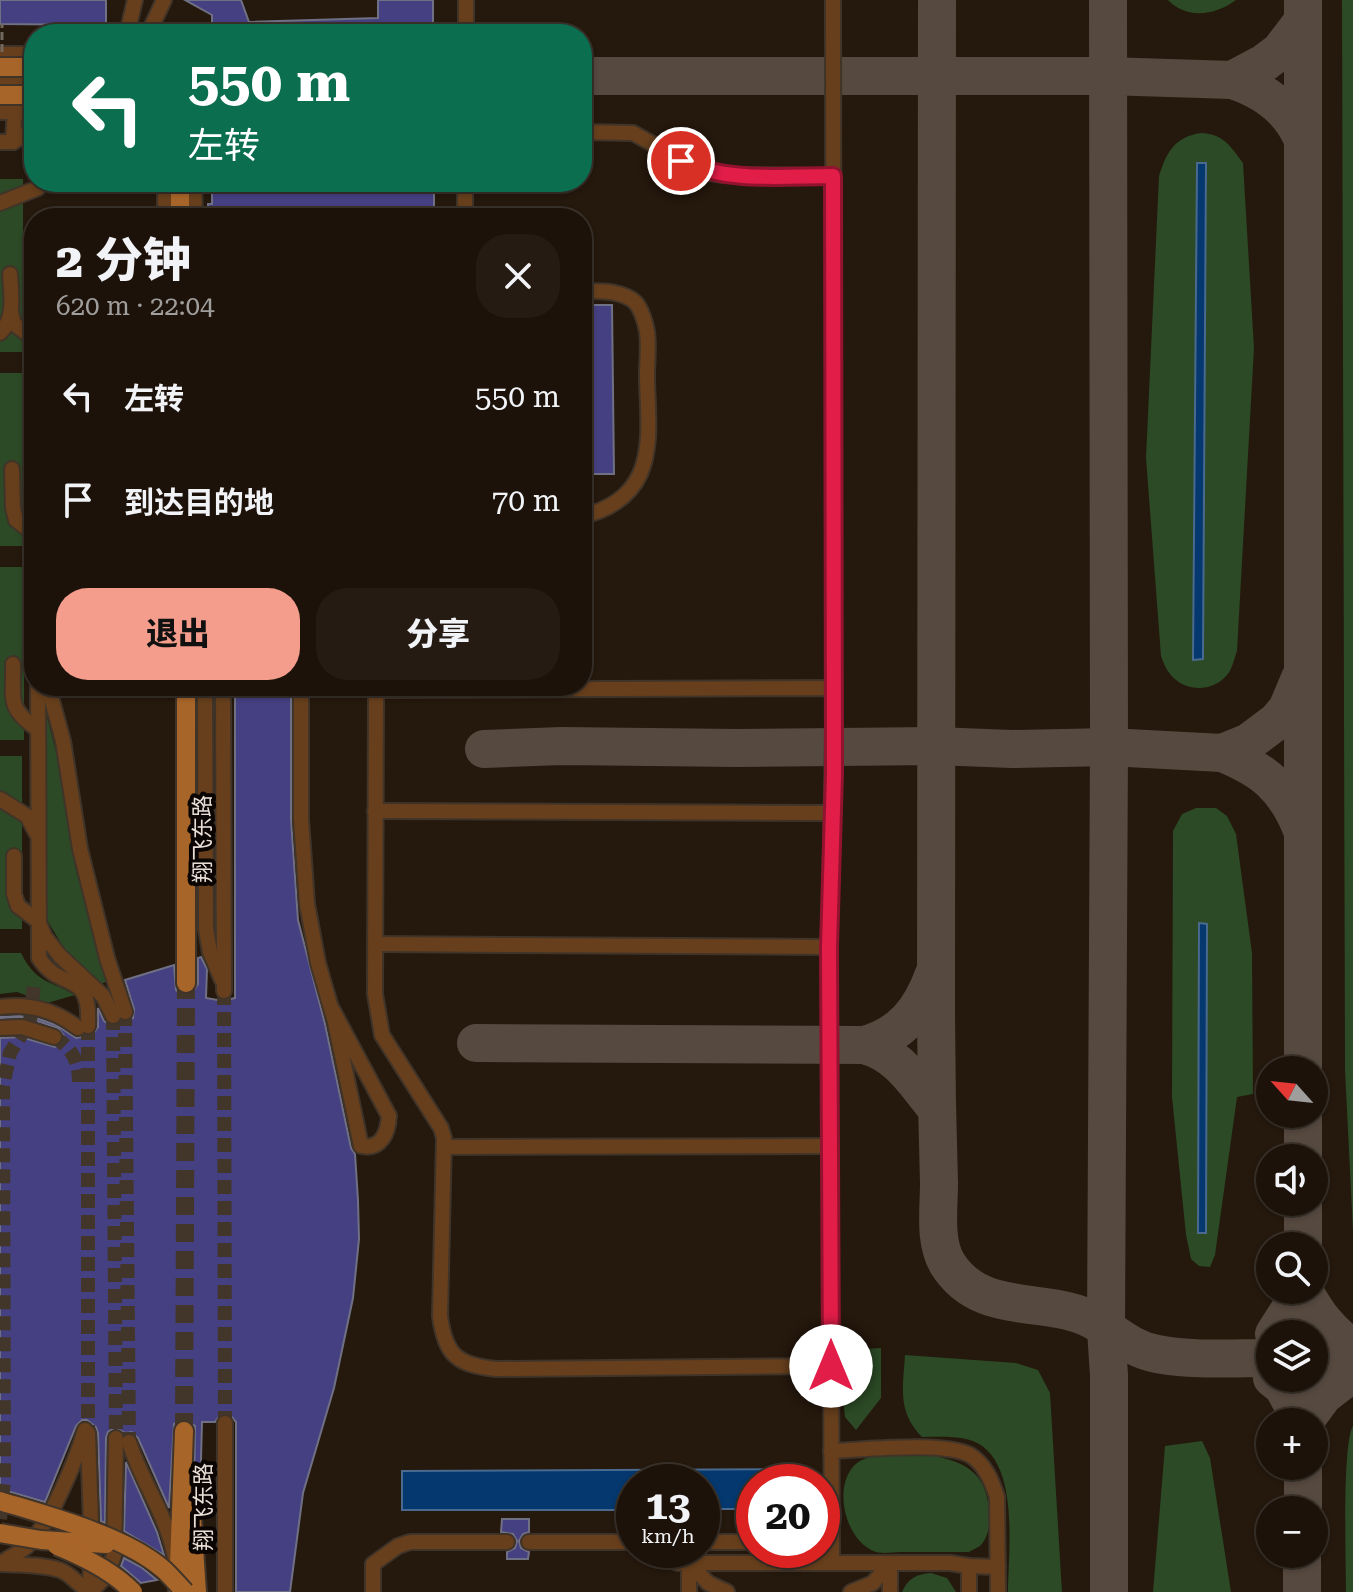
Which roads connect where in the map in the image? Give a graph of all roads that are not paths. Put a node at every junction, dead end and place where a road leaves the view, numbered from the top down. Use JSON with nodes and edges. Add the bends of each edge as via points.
{"nodes":[{"id":1,"x":135,"y":0,"type":"edge"},
{"id":2,"x":164,"y":0,"type":"edge"},
{"id":3,"x":466,"y":0,"type":"edge"},
{"id":4,"x":833,"y":0,"type":"edge"},
{"id":5,"x":129,"y":24,"type":"edge"},
{"id":6,"x":153,"y":24,"type":"edge"},
{"id":7,"x":466,"y":24,"type":"edge"},
{"id":8,"x":0,"y":54,"type":"edge"},
{"id":9,"x":18,"y":54,"type":"junction"},
{"id":10,"x":24,"y":54,"type":"edge"},
{"id":11,"x":0,"y":67,"type":"edge"},
{"id":12,"x":24,"y":67,"type":"edge"},
{"id":13,"x":0,"y":78,"type":"edge"},
{"id":14,"x":18,"y":78,"type":"junction"},
{"id":15,"x":24,"y":78,"type":"edge"},
{"id":16,"x":0,"y":95,"type":"edge"},
{"id":17,"x":24,"y":95,"type":"edge"},
{"id":18,"x":0,"y":112,"type":"edge"},
{"id":19,"x":24,"y":116,"type":"edge"},
{"id":20,"x":16,"y":119,"type":"junction"},
{"id":21,"x":24,"y":123,"type":"edge"},
{"id":22,"x":0,"y":126,"type":"edge"},
{"id":23,"x":592,"y":132,"type":"edge"},
{"id":24,"x":7,"y":142,"type":"edge"},
{"id":25,"x":833,"y":176,"type":"junction"},
{"id":26,"x":28,"y":192,"type":"edge"},
{"id":27,"x":0,"y":203,"type":"edge"},
{"id":28,"x":10,"y":274,"type":"dead end"},
{"id":29,"x":592,"y":292,"type":"edge"},
{"id":30,"x":11,"y":312,"type":"junction"},
{"id":31,"x":24,"y":332,"type":"edge"},
{"id":32,"x":0,"y":333,"type":"edge"},
{"id":33,"x":12,"y":469,"type":"dead end"},
{"id":34,"x":592,"y":514,"type":"edge"},
{"id":35,"x":24,"y":526,"type":"edge"},
{"id":36,"x":13,"y":664,"type":"dead end"},
{"id":37,"x":592,"y":688,"type":"edge"},
{"id":38,"x":834,"y":688,"type":"junction"},
{"id":39,"x":38,"y":696,"type":"edge"},
{"id":40,"x":51,"y":696,"type":"edge"},
{"id":41,"x":186,"y":696,"type":"edge"},
{"id":42,"x":223,"y":696,"type":"edge"},
{"id":43,"x":301,"y":696,"type":"edge"},
{"id":44,"x":374,"y":696,"type":"edge"},
{"id":45,"x":205,"y":699,"type":"dead end"},
{"id":46,"x":37,"y":729,"type":"junction"},
{"id":47,"x":0,"y":799,"type":"edge"},
{"id":48,"x":375,"y":811,"type":"junction"},
{"id":49,"x":832,"y":813,"type":"junction"},
{"id":50,"x":37,"y":834,"type":"junction"},
{"id":51,"x":14,"y":856,"type":"dead end"},
{"id":52,"x":38,"y":921,"type":"junction"},
{"id":53,"x":375,"y":944,"type":"junction"},
{"id":54,"x":829,"y":947,"type":"junction"},
{"id":55,"x":186,"y":983,"type":"tunnel mouth"},
{"id":56,"x":0,"y":1007,"type":"edge"},
{"id":57,"x":332,"y":1009,"type":"junction"},
{"id":58,"x":0,"y":1028,"type":"edge"},
{"id":59,"x":54,"y":1037,"type":"tunnel mouth"},
{"id":60,"x":831,"y":1146,"type":"junction"},
{"id":61,"x":444,"y":1147,"type":"junction"},
{"id":62,"x":831,"y":1366,"type":"junction"},
{"id":63,"x":225,"y":1423,"type":"tunnel mouth"},
{"id":64,"x":831,"y":1451,"type":"junction"},
{"id":65,"x":830,"y":1464,"type":"edge"},
{"id":66,"x":0,"y":1501,"type":"edge"},
{"id":67,"x":0,"y":1533,"type":"edge"},
{"id":68,"x":41,"y":1540,"type":"junction"},
{"id":69,"x":507,"y":1542,"type":"dead end"},
{"id":70,"x":529,"y":1542,"type":"dead end"},
{"id":71,"x":614,"y":1542,"type":"edge"},
{"id":72,"x":125,"y":1546,"type":"junction"},
{"id":73,"x":840,"y":1562,"type":"edge"},
{"id":74,"x":890,"y":1563,"type":"junction"},
{"id":75,"x":0,"y":1564,"type":"edge"},
{"id":76,"x":969,"y":1566,"type":"junction"},
{"id":77,"x":998,"y":1567,"type":"junction"},
{"id":78,"x":689,"y":1568,"type":"edge"},
{"id":79,"x":694,"y":1568,"type":"edge"},
{"id":80,"x":178,"y":1583,"type":"edge"},
{"id":81,"x":89,"y":1591,"type":"edge"},
{"id":82,"x":133,"y":1592,"type":"edge"},
{"id":83,"x":185,"y":1592,"type":"edge"},
{"id":84,"x":197,"y":1592,"type":"edge"},
{"id":85,"x":225,"y":1592,"type":"edge"},
{"id":86,"x":373,"y":1592,"type":"edge"},
{"id":87,"x":689,"y":1592,"type":"edge"},
{"id":88,"x":727,"y":1592,"type":"edge"},
{"id":89,"x":851,"y":1592,"type":"edge"},
{"id":90,"x":890,"y":1592,"type":"edge"},
{"id":91,"x":969,"y":1592,"type":"edge"},
{"id":92,"x":998,"y":1592,"type":"edge"}],
"edges":[{"from":1,"to":5,"type":"street"},
{"from":2,"to":6,"type":"street"},
{"from":3,"to":7,"type":"street"},
{"from":4,"to":25,"type":"street"},
{"from":8,"to":9,"type":"street"},
{"from":9,"to":10,"type":"street"},
{"from":9,"to":14,"type":"street"},
{"from":11,"to":12,"type":"main road","bridge":true},
{"from":13,"to":14,"type":"street"},
{"from":14,"to":15,"type":"street"},
{"from":14,"to":20,"type":"street"},
{"from":16,"to":17,"type":"main road","bridge":true},
{"from":18,"to":20,"type":"street"},
{"from":19,"to":20,"type":"street"},
{"from":20,"to":21,"type":"street"},
{"from":20,"to":22,"type":"street"},
{"from":20,"to":24,"type":"street"},
{"from":23,"to":25,"type":"street","via":[[633,133],[713,174]]},
{"from":25,"to":38,"type":"street"},
{"from":26,"to":27,"type":"street"},
{"from":28,"to":30,"type":"street"},
{"from":29,"to":34,"type":"street","via":[[636,303],[647,330],[647,455],[630,490]]},
{"from":30,"to":31,"type":"street","via":[[14,324]]},
{"from":30,"to":32,"type":"street"},
{"from":33,"to":35,"type":"street","via":[[13,508]]},
{"from":36,"to":46,"type":"street","via":[[17,715]]},
{"from":37,"to":38,"type":"street"},
{"from":38,"to":49,"type":"street"},
{"from":39,"to":46,"type":"street"},
{"from":40,"to":52,"type":"street","via":[[119,1014],[60,956]]},
{"from":41,"to":55,"type":"main road"},
{"from":42,"to":45,"type":"street","name":"翔飞东路","via":[[224,988],[206,929]]},
{"from":43,"to":57,"type":"street","via":[[307,904]]},
{"from":44,"to":48,"type":"street"},
{"from":46,"to":50,"type":"street"},
{"from":47,"to":50,"type":"street","via":[[27,816]]},
{"from":48,"to":49,"type":"street"},
{"from":48,"to":53,"type":"street"},
{"from":49,"to":54,"type":"street"},
{"from":50,"to":52,"type":"street"},
{"from":51,"to":52,"type":"street","via":[[18,906]]},
{"from":52,"to":56,"type":"street","via":[[39,958],[87,995],[83,1027],[41,1008]]},
{"from":53,"to":54,"type":"street"},
{"from":53,"to":61,"type":"street","via":[[382,1035],[441,1128]]},
{"from":54,"to":60,"type":"street"},
{"from":57,"to":57,"type":"street","via":[[361,1146],[373,1147],[383,1140],[389,1116]]},
{"from":58,"to":59,"type":"street","via":[[22,1027]]},
{"from":60,"to":61,"type":"street"},
{"from":60,"to":62,"type":"street"},
{"from":61,"to":62,"type":"street","via":[[440,1316],[442,1335],[458,1359],[496,1369]]},
{"from":62,"to":64,"type":"street"},
{"from":63,"to":85,"type":"street","name":"翔飞东路"},
{"from":64,"to":65,"type":"street"},
{"from":64,"to":77,"type":"street","via":[[940,1449],[973,1457],[993,1481],[997,1497]]},
{"from":66,"to":72,"type":"main road","bridge":true},
{"from":67,"to":68,"type":"main road","bridge":true},
{"from":68,"to":72,"type":"main road","bridge":true},
{"from":68,"to":82,"type":"main road","bridge":true,"via":[[79,1555]]},
{"from":69,"to":86,"type":"street","via":[[398,1546],[373,1564]]},
{"from":70,"to":71,"type":"street"},
{"from":72,"to":83,"type":"main road","bridge":true,"via":[[161,1568]]},
{"from":73,"to":74,"type":"street"},
{"from":74,"to":76,"type":"street"},
{"from":74,"to":89,"type":"street","via":[[873,1583]]},
{"from":74,"to":90,"type":"street"},
{"from":75,"to":81,"type":"street","via":[[64,1571]]},
{"from":75,"to":81,"type":"street","via":[[40,1530],[84,1430],[92,1556]]},
{"from":76,"to":77,"type":"street"},
{"from":76,"to":91,"type":"street"},
{"from":77,"to":92,"type":"street"},
{"from":78,"to":87,"type":"street"},
{"from":79,"to":88,"type":"street"},
{"from":80,"to":81,"type":"street","via":[[169,1535],[123,1440],[114,1555],[110,1569]]},
{"from":80,"to":84,"type":"main road","via":[[184,1440]]}]}
